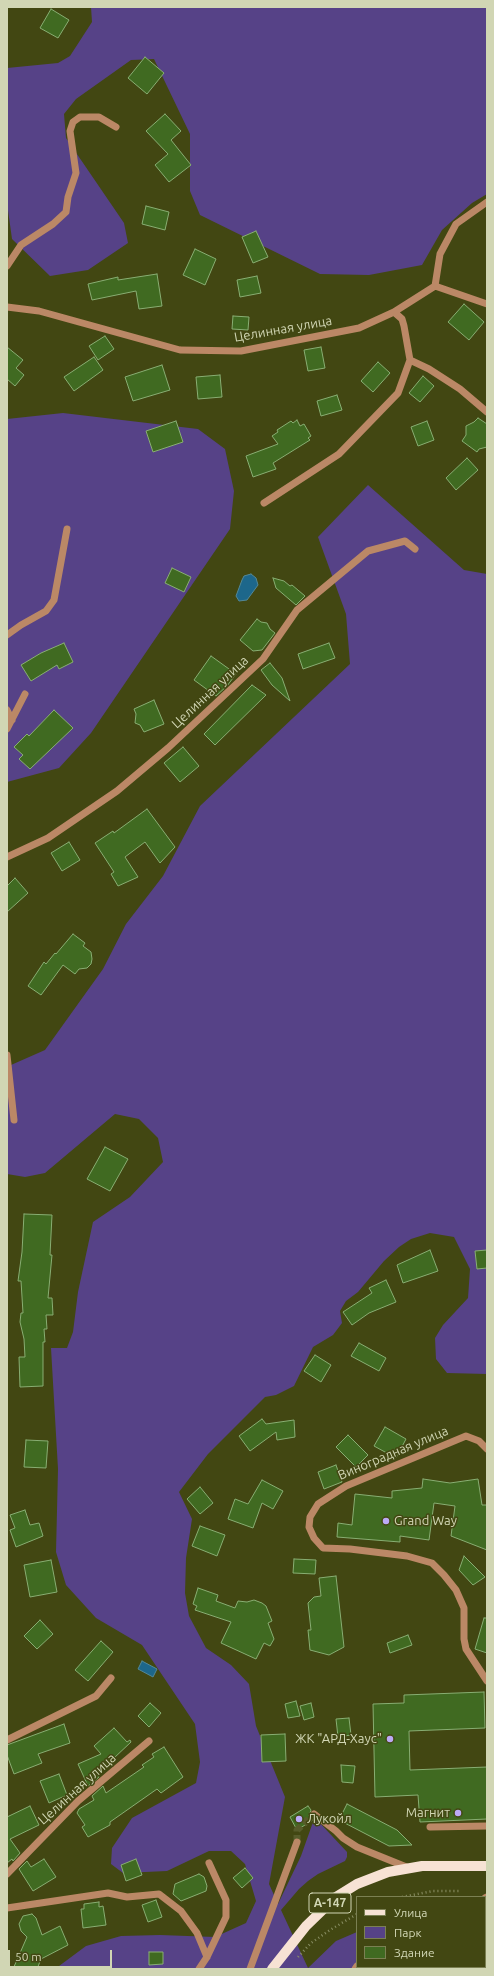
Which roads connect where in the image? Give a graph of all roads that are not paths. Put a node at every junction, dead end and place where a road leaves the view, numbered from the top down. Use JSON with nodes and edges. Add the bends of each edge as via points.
{"nodes":[{"id":1,"x":116,"y":127,"type":"dead end"},
{"id":2,"x":487,"y":202,"type":"edge"},
{"id":3,"x":7,"y":266,"type":"edge"},
{"id":4,"x":435,"y":286,"type":"junction"},
{"id":5,"x":487,"y":304,"type":"edge"},
{"id":6,"x":7,"y":307,"type":"edge"},
{"id":7,"x":394,"y":312,"type":"junction"},
{"id":8,"x":410,"y":360,"type":"junction"},
{"id":9,"x":487,"y":412,"type":"edge"},
{"id":10,"x":264,"y":502,"type":"dead end"},
{"id":11,"x":67,"y":529,"type":"dead end"},
{"id":12,"x":415,"y":549,"type":"dead end"},
{"id":13,"x":7,"y":635,"type":"edge"},
{"id":14,"x":24,"y":694,"type":"dead end"},
{"id":15,"x":7,"y":710,"type":"edge"},
{"id":16,"x":12,"y":720,"type":"junction"},
{"id":17,"x":7,"y":730,"type":"edge"},
{"id":18,"x":7,"y":857,"type":"edge"},
{"id":19,"x":7,"y":1055,"type":"edge"},
{"id":20,"x":14,"y":1120,"type":"dead end"},
{"id":21,"x":487,"y":1449,"type":"edge"},
{"id":22,"x":111,"y":1678,"type":"dead end"},
{"id":23,"x":487,"y":1681,"type":"edge"},
{"id":24,"x":7,"y":1740,"type":"edge"},
{"id":25,"x":149,"y":1741,"type":"dead end"},
{"id":26,"x":314,"y":1814,"type":"dead end"},
{"id":27,"x":487,"y":1826,"type":"edge"},
{"id":28,"x":430,"y":1827,"type":"dead end"},
{"id":29,"x":297,"y":1842,"type":"tunnel mouth"},
{"id":30,"x":208,"y":1863,"type":"dead end"},
{"id":31,"x":487,"y":1866,"type":"edge"},
{"id":32,"x":409,"y":1868,"type":"junction"},
{"id":33,"x":7,"y":1874,"type":"edge"},
{"id":34,"x":7,"y":1908,"type":"edge"},
{"id":35,"x":207,"y":1957,"type":"junction"},
{"id":36,"x":199,"y":1969,"type":"edge"},
{"id":37,"x":250,"y":1969,"type":"edge"},
{"id":38,"x":272,"y":1969,"type":"edge"}],
"edges":[{"from":1,"to":3,"type":"street","via":[[99,117],[80,117],[73,122],[70,131],[76,173],[66,212],[21,245]]},
{"from":2,"to":4,"type":"street","via":[[456,224],[440,254]]},
{"from":4,"to":5,"type":"street"},
{"from":4,"to":7,"type":"street","name":"Целинная улица"},
{"from":6,"to":7,"type":"street","name":"Целинная улица","via":[[39,311],[180,350],[241,351],[359,328]]},
{"from":7,"to":8,"type":"street","via":[[402,319]]},
{"from":8,"to":9,"type":"street","via":[[460,389]]},
{"from":8,"to":10,"type":"street","via":[[398,393],[340,454]]},
{"from":11,"to":13,"type":"street","via":[[54,600],[46,611]]},
{"from":12,"to":18,"type":"street","name":"Целинная улица","via":[[405,541],[368,552],[297,610],[263,659],[168,748],[117,791],[48,838]]},
{"from":14,"to":16,"type":"street"},
{"from":15,"to":16,"type":"street"},
{"from":16,"to":17,"type":"street"},
{"from":19,"to":20,"type":"street"},
{"from":21,"to":23,"type":"street","name":"Виноградная улица","via":[[479,1441],[466,1436],[346,1486],[318,1504],[310,1517],[309,1527],[323,1548],[407,1556],[432,1563],[456,1590],[464,1608],[466,1649]]},
{"from":22,"to":24,"type":"street","via":[[96,1696]]},
{"from":25,"to":33,"type":"street","name":"Целинная улица","via":[[78,1801]]},
{"from":26,"to":32,"type":"street","via":[[357,1847]]},
{"from":27,"to":28,"type":"street"},
{"from":29,"to":37,"type":"street"},
{"from":30,"to":35,"type":"street","via":[[226,1900],[226,1917]]},
{"from":31,"to":32,"type":"main road","number":"А-147"},
{"from":32,"to":38,"type":"main road","number":"А-147","via":[[388,1872],[357,1884],[336,1897],[306,1926]]},
{"from":34,"to":35,"type":"street","via":[[108,1893],[127,1896],[159,1894],[181,1911],[198,1933]]},
{"from":35,"to":36,"type":"street"}]}
